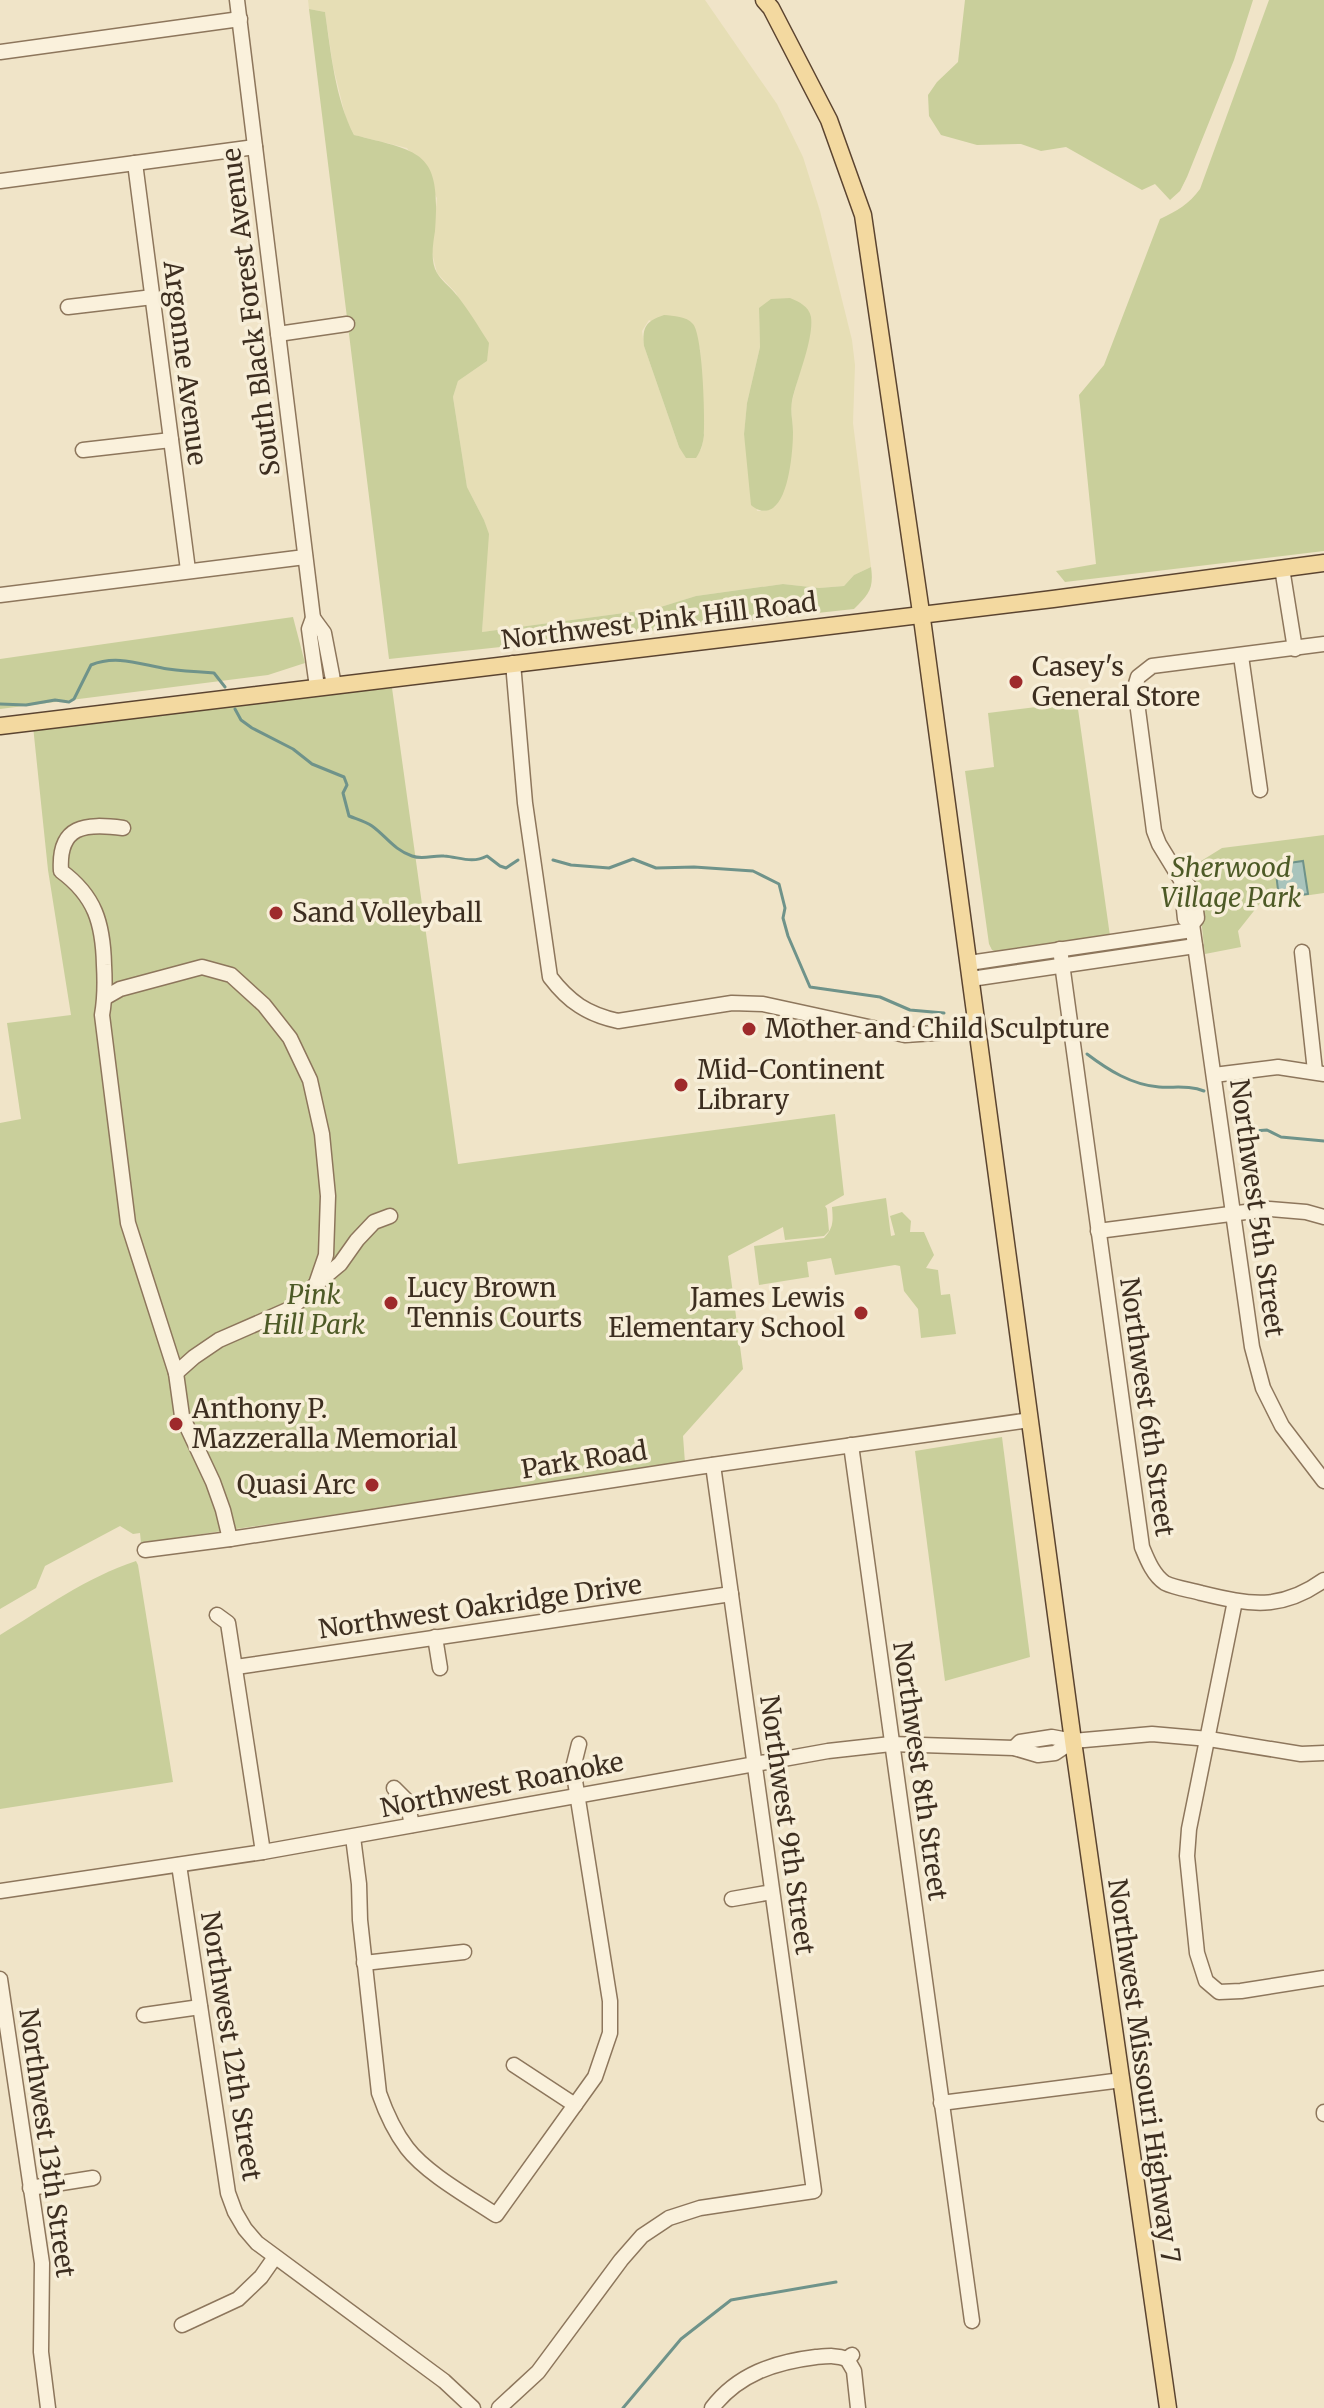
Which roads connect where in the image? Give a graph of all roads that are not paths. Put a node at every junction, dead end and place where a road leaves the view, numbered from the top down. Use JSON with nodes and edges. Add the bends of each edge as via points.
{"nodes":[{"id":1,"x":237,"y":0,"type":"edge"},
{"id":2,"x":764,"y":0,"type":"edge"},
{"id":3,"x":240,"y":19,"type":"junction"},
{"id":4,"x":0,"y":52,"type":"edge"},
{"id":5,"x":255,"y":147,"type":"junction"},
{"id":6,"x":135,"y":163,"type":"junction"},
{"id":7,"x":0,"y":181,"type":"edge"},
{"id":8,"x":153,"y":297,"type":"junction"},
{"id":9,"x":68,"y":307,"type":"dead end"},
{"id":10,"x":347,"y":324,"type":"dead end"},
{"id":11,"x":278,"y":334,"type":"junction"},
{"id":12,"x":171,"y":440,"type":"junction"},
{"id":13,"x":83,"y":450,"type":"dead end"},
{"id":14,"x":305,"y":557,"type":"junction"},
{"id":15,"x":1324,"y":563,"type":"edge"},
{"id":16,"x":1282,"y":568,"type":"junction"},
{"id":17,"x":188,"y":570,"type":"junction"},
{"id":18,"x":0,"y":595,"type":"edge"},
{"id":19,"x":921,"y":614,"type":"junction"},
{"id":20,"x":1324,"y":644,"type":"edge"},
{"id":21,"x":1295,"y":649,"type":"junction"},
{"id":22,"x":1241,"y":656,"type":"junction"},
{"id":23,"x":513,"y":663,"type":"junction"},
{"id":24,"x":325,"y":686,"type":"junction"},
{"id":25,"x":0,"y":726,"type":"edge"},
{"id":26,"x":1260,"y":790,"type":"dead end"},
{"id":27,"x":123,"y":828,"type":"dead end"},
{"id":28,"x":1192,"y":927,"type":"junction"},
{"id":29,"x":1195,"y":946,"type":"junction"},
{"id":30,"x":1060,"y":949,"type":"junction"},
{"id":31,"x":1302,"y":952,"type":"dead end"},
{"id":32,"x":1062,"y":965,"type":"junction"},
{"id":33,"x":970,"y":971,"type":"junction"},
{"id":34,"x":106,"y":997,"type":"junction"},
{"id":35,"x":978,"y":1030,"type":"junction"},
{"id":36,"x":1319,"y":1073,"type":"edge"},
{"id":37,"x":1214,"y":1075,"type":"junction"},
{"id":38,"x":1232,"y":1212,"type":"junction"},
{"id":39,"x":390,"y":1216,"type":"dead end"},
{"id":40,"x":1324,"y":1217,"type":"edge"},
{"id":41,"x":1098,"y":1231,"type":"junction"},
{"id":42,"x":316,"y":1284,"type":"junction"},
{"id":43,"x":176,"y":1373,"type":"junction"},
{"id":44,"x":1030,"y":1420,"type":"junction"},
{"id":45,"x":851,"y":1445,"type":"junction"},
{"id":46,"x":713,"y":1465,"type":"junction"},
{"id":47,"x":1324,"y":1481,"type":"edge"},
{"id":48,"x":230,"y":1539,"type":"junction"},
{"id":49,"x":145,"y":1550,"type":"dead end"},
{"id":50,"x":1324,"y":1580,"type":"edge"},
{"id":51,"x":731,"y":1594,"type":"junction"},
{"id":52,"x":1235,"y":1601,"type":"junction"},
{"id":53,"x":217,"y":1615,"type":"dead end"},
{"id":54,"x":435,"y":1637,"type":"junction"},
{"id":55,"x":236,"y":1667,"type":"junction"},
{"id":56,"x":440,"y":1668,"type":"dead end"},
{"id":57,"x":1209,"y":1739,"type":"junction"},
{"id":58,"x":1073,"y":1741,"type":"junction"},
{"id":59,"x":579,"y":1744,"type":"dead end"},
{"id":60,"x":891,"y":1744,"type":"junction"},
{"id":61,"x":1324,"y":1753,"type":"edge"},
{"id":62,"x":755,"y":1763,"type":"junction"},
{"id":63,"x":394,"y":1788,"type":"dead end"},
{"id":64,"x":576,"y":1794,"type":"junction"},
{"id":65,"x":412,"y":1825,"type":"junction"},
{"id":66,"x":353,"y":1837,"type":"junction"},
{"id":67,"x":263,"y":1852,"type":"junction"},
{"id":68,"x":179,"y":1865,"type":"junction"},
{"id":69,"x":0,"y":1891,"type":"edge"},
{"id":70,"x":772,"y":1892,"type":"junction"},
{"id":71,"x":732,"y":1899,"type":"dead end"},
{"id":72,"x":464,"y":1952,"type":"dead end"},
{"id":73,"x":364,"y":1963,"type":"junction"},
{"id":74,"x":1324,"y":1978,"type":"edge"},
{"id":75,"x":0,"y":1979,"type":"edge"},
{"id":76,"x":200,"y":2007,"type":"junction"},
{"id":77,"x":144,"y":2015,"type":"dead end"},
{"id":78,"x":514,"y":2065,"type":"dead end"},
{"id":79,"x":1122,"y":2080,"type":"junction"},
{"id":80,"x":941,"y":2103,"type":"junction"},
{"id":81,"x":575,"y":2105,"type":"junction"},
{"id":82,"x":93,"y":2178,"type":"dead end"},
{"id":83,"x":30,"y":2188,"type":"junction"},
{"id":84,"x":275,"y":2257,"type":"junction"},
{"id":85,"x":972,"y":2321,"type":"dead end"},
{"id":86,"x":182,"y":2325,"type":"dead end"},
{"id":87,"x":48,"y":2408,"type":"edge"},
{"id":88,"x":473,"y":2408,"type":"edge"},
{"id":89,"x":499,"y":2408,"type":"edge"},
{"id":90,"x":712,"y":2408,"type":"edge"},
{"id":91,"x":858,"y":2408,"type":"edge"},
{"id":92,"x":1168,"y":2408,"type":"edge"}],
"edges":[{"from":1,"to":3,"type":"street","name":"South Black Forest Avenue"},
{"from":2,"to":19,"type":"main road","name":"Northwest Missouri Highway 7","via":[[829,120],[863,215]]},
{"from":3,"to":4,"type":"street"},
{"from":3,"to":5,"type":"street","name":"South Black Forest Avenue"},
{"from":5,"to":6,"type":"street"},
{"from":5,"to":11,"type":"street","name":"South Black Forest Avenue"},
{"from":6,"to":7,"type":"street"},
{"from":6,"to":8,"type":"street","name":"Argonne Avenue"},
{"from":8,"to":9,"type":"street"},
{"from":8,"to":12,"type":"street","name":"Argonne Avenue"},
{"from":10,"to":11,"type":"street"},
{"from":11,"to":14,"type":"street","name":"South Black Forest Avenue"},
{"from":12,"to":13,"type":"street"},
{"from":12,"to":17,"type":"street","name":"Argonne Avenue"},
{"from":14,"to":17,"type":"street"},
{"from":14,"to":24,"type":"street","name":"South Black Forest Avenue","via":[[313,618],[309,629]]},
{"from":15,"to":16,"type":"main road","name":"Northwest Pink Hill Road"},
{"from":16,"to":19,"type":"main road","name":"Northwest Pink Hill Road"},
{"from":16,"to":21,"type":"street"},
{"from":17,"to":18,"type":"street"},
{"from":19,"to":23,"type":"main road","name":"Northwest Pink Hill Road"},
{"from":19,"to":33,"type":"main road","name":"Northwest Missouri Highway 7"},
{"from":20,"to":21,"type":"street"},
{"from":21,"to":22,"type":"street"},
{"from":22,"to":26,"type":"street"},
{"from":22,"to":28,"type":"street","name":"Northwest 5th Street","via":[[1152,666],[1135,687],[1154,831],[1194,897],[1197,918]]},
{"from":23,"to":24,"type":"main road","name":"Northwest Pink Hill Road"},
{"from":23,"to":35,"type":"street","via":[[525,803],[550,977],[564,995],[581,1008],[618,1021],[732,1003],[763,1004],[905,1035]]},
{"from":24,"to":25,"type":"main road","name":"Northwest Pink Hill Road"},
{"from":27,"to":34,"type":"street","via":[[80,827],[65,840],[60,855],[61,871],[86,894],[97,914]]},
{"from":28,"to":29,"type":"street","name":"Northwest 5th Street"},
{"from":28,"to":30,"type":"street"},
{"from":29,"to":32,"type":"street"},
{"from":29,"to":37,"type":"street","name":"Northwest 5th Street"},
{"from":30,"to":32,"type":"street","name":"Northwest 6th Street"},
{"from":30,"to":33,"type":"street"},
{"from":31,"to":36,"type":"street"},
{"from":32,"to":33,"type":"street"},
{"from":32,"to":41,"type":"street","name":"Northwest 6th Street"},
{"from":33,"to":35,"type":"main road","name":"Northwest Missouri Highway 7"},
{"from":34,"to":42,"type":"street","via":[[202,967],[231,975],[290,1038],[310,1080],[322,1134],[326,1255]]},
{"from":34,"to":43,"type":"street","via":[[102,1015],[128,1223]]},
{"from":35,"to":44,"type":"main road","name":"Northwest Missouri Highway 7"},
{"from":36,"to":37,"type":"street","via":[[1278,1067]]},
{"from":37,"to":38,"type":"street","name":"Northwest 5th Street"},
{"from":38,"to":40,"type":"street","via":[[1269,1209]]},
{"from":38,"to":41,"type":"street"},
{"from":38,"to":47,"type":"street","name":"Northwest 5th Street","via":[[1263,1388],[1282,1426]]},
{"from":39,"to":42,"type":"street","via":[[374,1222]]},
{"from":41,"to":52,"type":"street","name":"Northwest 6th Street","via":[[1142,1547],[1165,1583]]},
{"from":42,"to":43,"type":"street","via":[[292,1308],[219,1340]]},
{"from":43,"to":48,"type":"street","via":[[182,1416],[213,1482]]},
{"from":44,"to":45,"type":"street","name":"Park Road"},
{"from":44,"to":58,"type":"main road","name":"Northwest Missouri Highway 7"},
{"from":45,"to":46,"type":"street","name":"Park Road"},
{"from":45,"to":60,"type":"street","name":"Northwest 8th Street"},
{"from":46,"to":48,"type":"street","name":"Park Road"},
{"from":46,"to":51,"type":"street","name":"Northwest 9th Street"},
{"from":48,"to":49,"type":"street","name":"Park Road"},
{"from":50,"to":52,"type":"street","name":"Northwest 6th Street","via":[[1286,1600]]},
{"from":51,"to":54,"type":"street","name":"Northwest Oakridge Drive"},
{"from":51,"to":62,"type":"street","name":"Northwest 9th Street"},
{"from":52,"to":57,"type":"street"},
{"from":53,"to":55,"type":"street","via":[[228,1623]]},
{"from":54,"to":55,"type":"street","name":"Northwest Oakridge Drive"},
{"from":54,"to":56,"type":"street"},
{"from":55,"to":67,"type":"street"},
{"from":57,"to":58,"type":"street","name":"Northwest Roanoke","via":[[1152,1734]]},
{"from":57,"to":61,"type":"street","name":"Northwest Roanoke"},
{"from":57,"to":74,"type":"street","via":[[1187,1856],[1197,1953],[1206,1981],[1219,1992]]},
{"from":58,"to":60,"type":"street","name":"Northwest Roanoke","via":[[1055,1753],[1038,1755],[1014,1748]]},
{"from":58,"to":79,"type":"main road","name":"Northwest Missouri Highway 7"},
{"from":59,"to":64,"type":"street","via":[[573,1768]]},
{"from":60,"to":62,"type":"street","name":"Northwest Roanoke"},
{"from":60,"to":80,"type":"street","name":"Northwest 8th Street"},
{"from":62,"to":64,"type":"street","name":"Northwest Roanoke"},
{"from":62,"to":70,"type":"street","name":"Northwest 9th Street"},
{"from":63,"to":65,"type":"street","via":[[407,1801]]},
{"from":64,"to":65,"type":"street","name":"Northwest Roanoke"},
{"from":64,"to":81,"type":"street","via":[[611,2017],[603,2058]]},
{"from":65,"to":66,"type":"street","name":"Northwest Roanoke"},
{"from":66,"to":67,"type":"street","name":"Northwest Roanoke"},
{"from":66,"to":73,"type":"street"},
{"from":67,"to":68,"type":"street","name":"Northwest Roanoke"},
{"from":68,"to":69,"type":"street","name":"Northwest Roanoke"},
{"from":68,"to":76,"type":"street","name":"Northwest 12th Street"},
{"from":70,"to":71,"type":"street"},
{"from":70,"to":89,"type":"street","name":"Northwest 9th Street","via":[[814,2191],[700,2208],[669,2218],[642,2236],[538,2372]]},
{"from":72,"to":73,"type":"street"},
{"from":73,"to":81,"type":"street","via":[[379,2093],[397,2135],[423,2164],[496,2215]]},
{"from":75,"to":83,"type":"street","name":"Northwest 13th Street"},
{"from":76,"to":77,"type":"street"},
{"from":76,"to":84,"type":"street","name":"Northwest 12th Street","via":[[228,2193],[245,2229]]},
{"from":78,"to":81,"type":"street"},
{"from":79,"to":80,"type":"street"},
{"from":79,"to":92,"type":"main road","name":"Northwest Missouri Highway 7"},
{"from":80,"to":85,"type":"street","name":"Northwest 8th Street"},
{"from":82,"to":83,"type":"street"},
{"from":83,"to":87,"type":"street","name":"Northwest 13th Street","via":[[42,2263],[41,2352]]},
{"from":84,"to":86,"type":"street","via":[[238,2299]]},
{"from":84,"to":88,"type":"street","name":"Northwest 12th Street"},
{"from":90,"to":91,"type":"street","via":[[728,2390],[764,2368],[838,2355],[850,2357]]}]}
